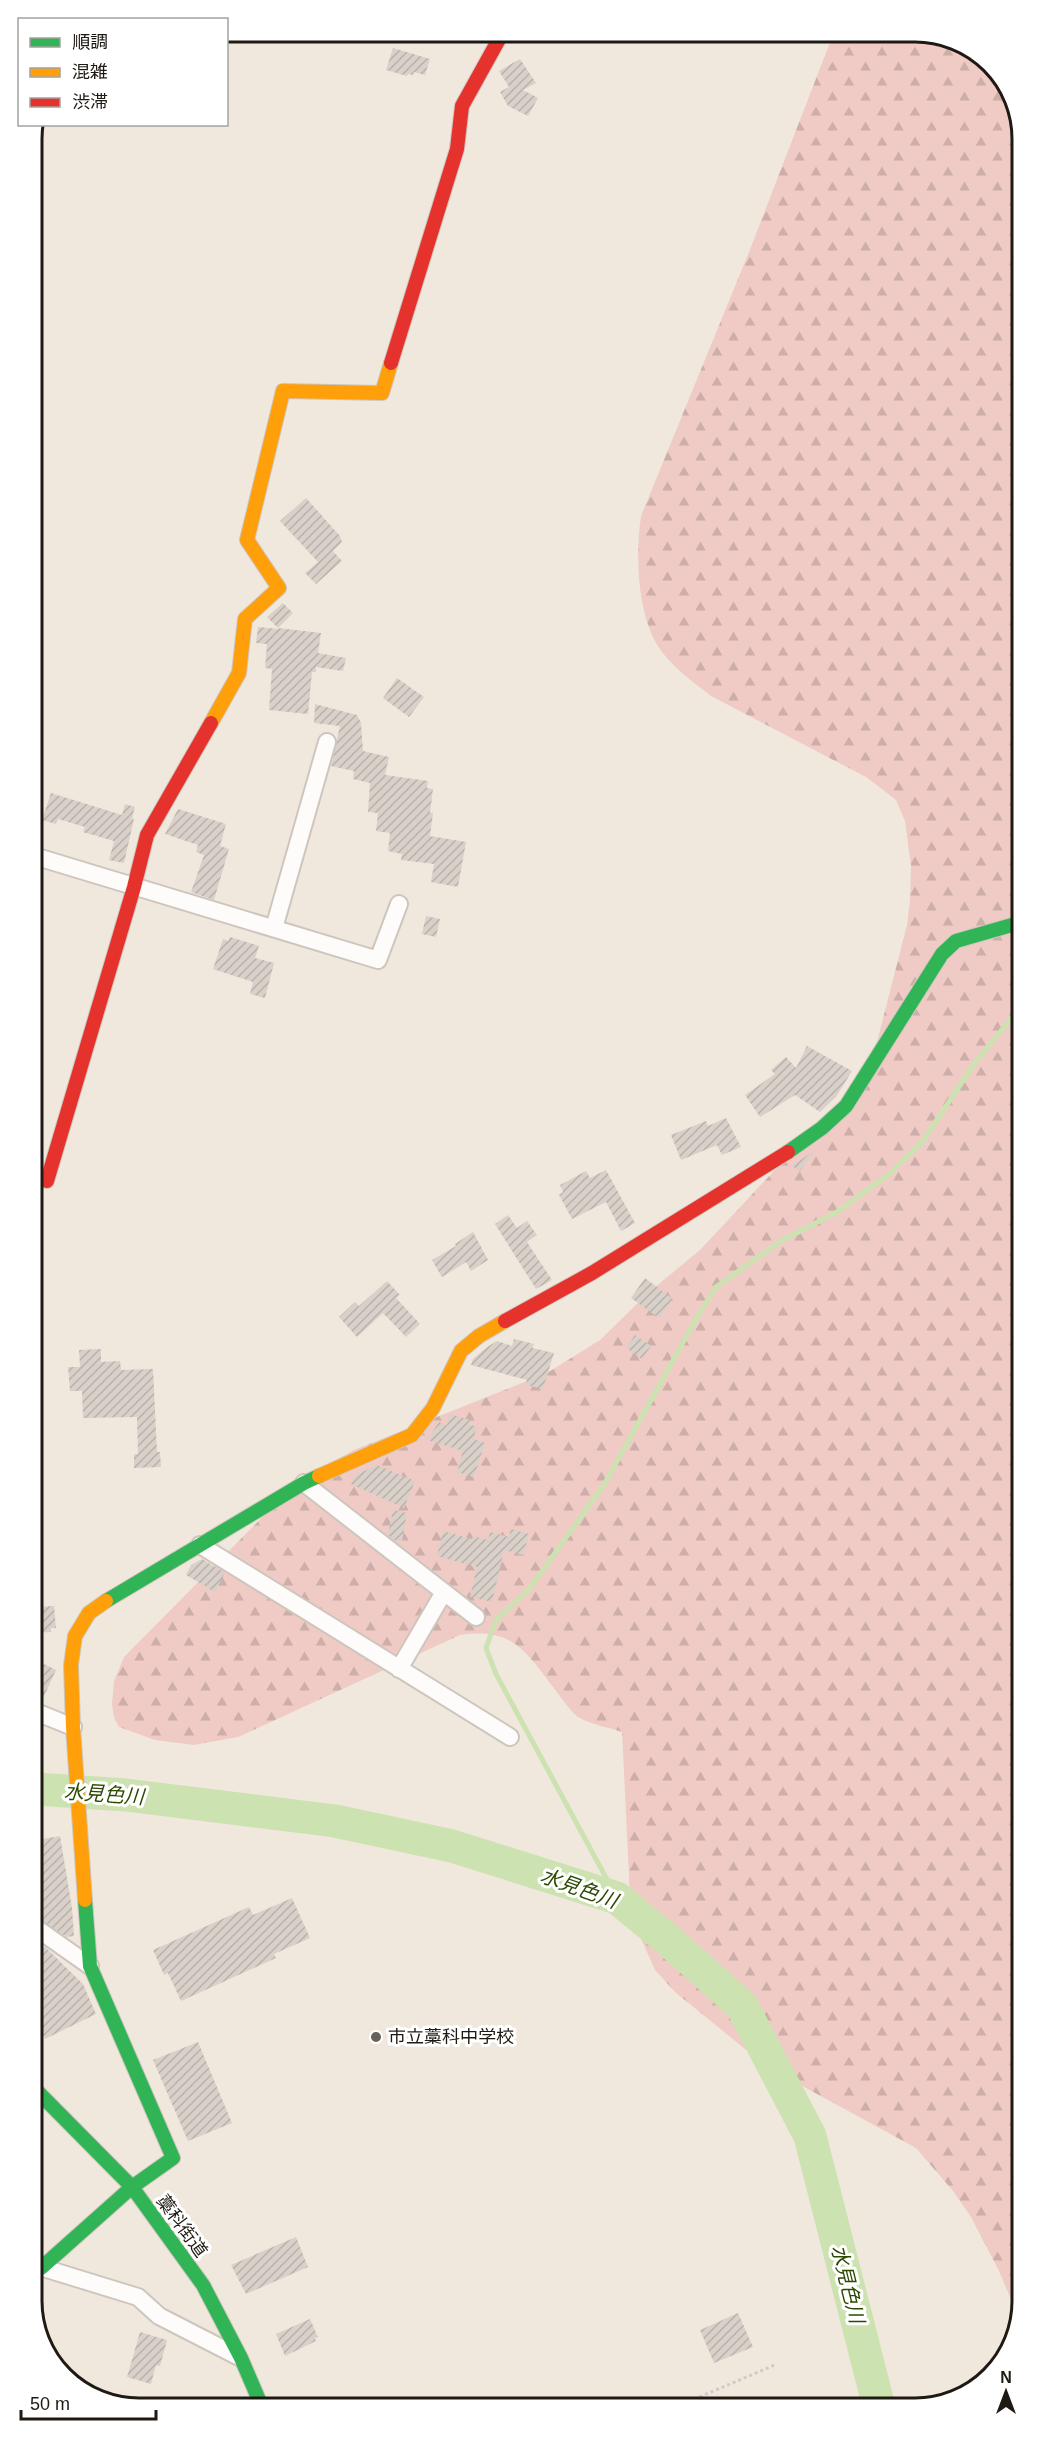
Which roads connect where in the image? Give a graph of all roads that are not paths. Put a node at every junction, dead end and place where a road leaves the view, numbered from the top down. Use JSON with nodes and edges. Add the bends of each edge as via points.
{"nodes":[{"id":1,"x":497,"y":42,"type":"edge"},
{"id":2,"x":327,"y":742,"type":"dead end"},
{"id":3,"x":42,"y":858,"type":"edge"},
{"id":4,"x":134,"y":887,"type":"junction"},
{"id":5,"x":399,"y":904,"type":"dead end"},
{"id":6,"x":1012,"y":925,"type":"edge"},
{"id":7,"x":274,"y":928,"type":"junction"},
{"id":8,"x":42,"y":1180,"type":"edge"},
{"id":9,"x":304,"y":1483,"type":"junction"},
{"id":10,"x":200,"y":1545,"type":"junction"},
{"id":11,"x":444,"y":1592,"type":"junction"},
{"id":12,"x":476,"y":1617,"type":"dead end"},
{"id":13,"x":399,"y":1669,"type":"junction"},
{"id":14,"x":42,"y":1714,"type":"edge"},
{"id":15,"x":73,"y":1727,"type":"junction"},
{"id":16,"x":510,"y":1737,"type":"dead end"},
{"id":17,"x":42,"y":1932,"type":"edge"},
{"id":18,"x":90,"y":1966,"type":"junction"},
{"id":19,"x":42,"y":2096,"type":"edge"},
{"id":20,"x":132,"y":2187,"type":"junction"},
{"id":21,"x":42,"y":2264,"type":"edge"},
{"id":22,"x":42,"y":2268,"type":"edge"},
{"id":23,"x":240,"y":2358,"type":"junction"},
{"id":24,"x":258,"y":2398,"type":"edge"}],
"edges":[{"from":1,"to":4,"type":"main road","via":[[462,105],[457,149],[382,393],[283,391],[247,540],[279,588],[245,619],[238,673],[147,835]]},
{"from":2,"to":7,"type":"street"},
{"from":3,"to":4,"type":"street"},
{"from":4,"to":7,"type":"street"},
{"from":4,"to":8,"type":"main road","via":[[47,1182]]},
{"from":5,"to":7,"type":"street","via":[[378,960]]},
{"from":6,"to":9,"type":"main road","via":[[956,941],[942,954],[846,1106],[822,1128],[763,1170],[479,1336],[461,1351],[433,1408],[412,1435]]},
{"from":9,"to":10,"type":"main road"},
{"from":9,"to":11,"type":"street"},
{"from":10,"to":13,"type":"street"},
{"from":10,"to":15,"type":"main road","via":[[88,1613],[73,1645]]},
{"from":11,"to":12,"type":"street"},
{"from":11,"to":13,"type":"street"},
{"from":13,"to":16,"type":"street"},
{"from":14,"to":15,"type":"street"},
{"from":15,"to":18,"type":"main road"},
{"from":17,"to":18,"type":"street"},
{"from":18,"to":20,"type":"main road","via":[[173,2158]]},
{"from":19,"to":20,"type":"main road","name":"藁科街道"},
{"from":20,"to":21,"type":"main road"},
{"from":20,"to":23,"type":"main road","name":"藁科街道","via":[[203,2284]]},
{"from":22,"to":23,"type":"street","via":[[138,2298],[159,2316]]},
{"from":23,"to":24,"type":"main road","name":"藁科街道"}]}
